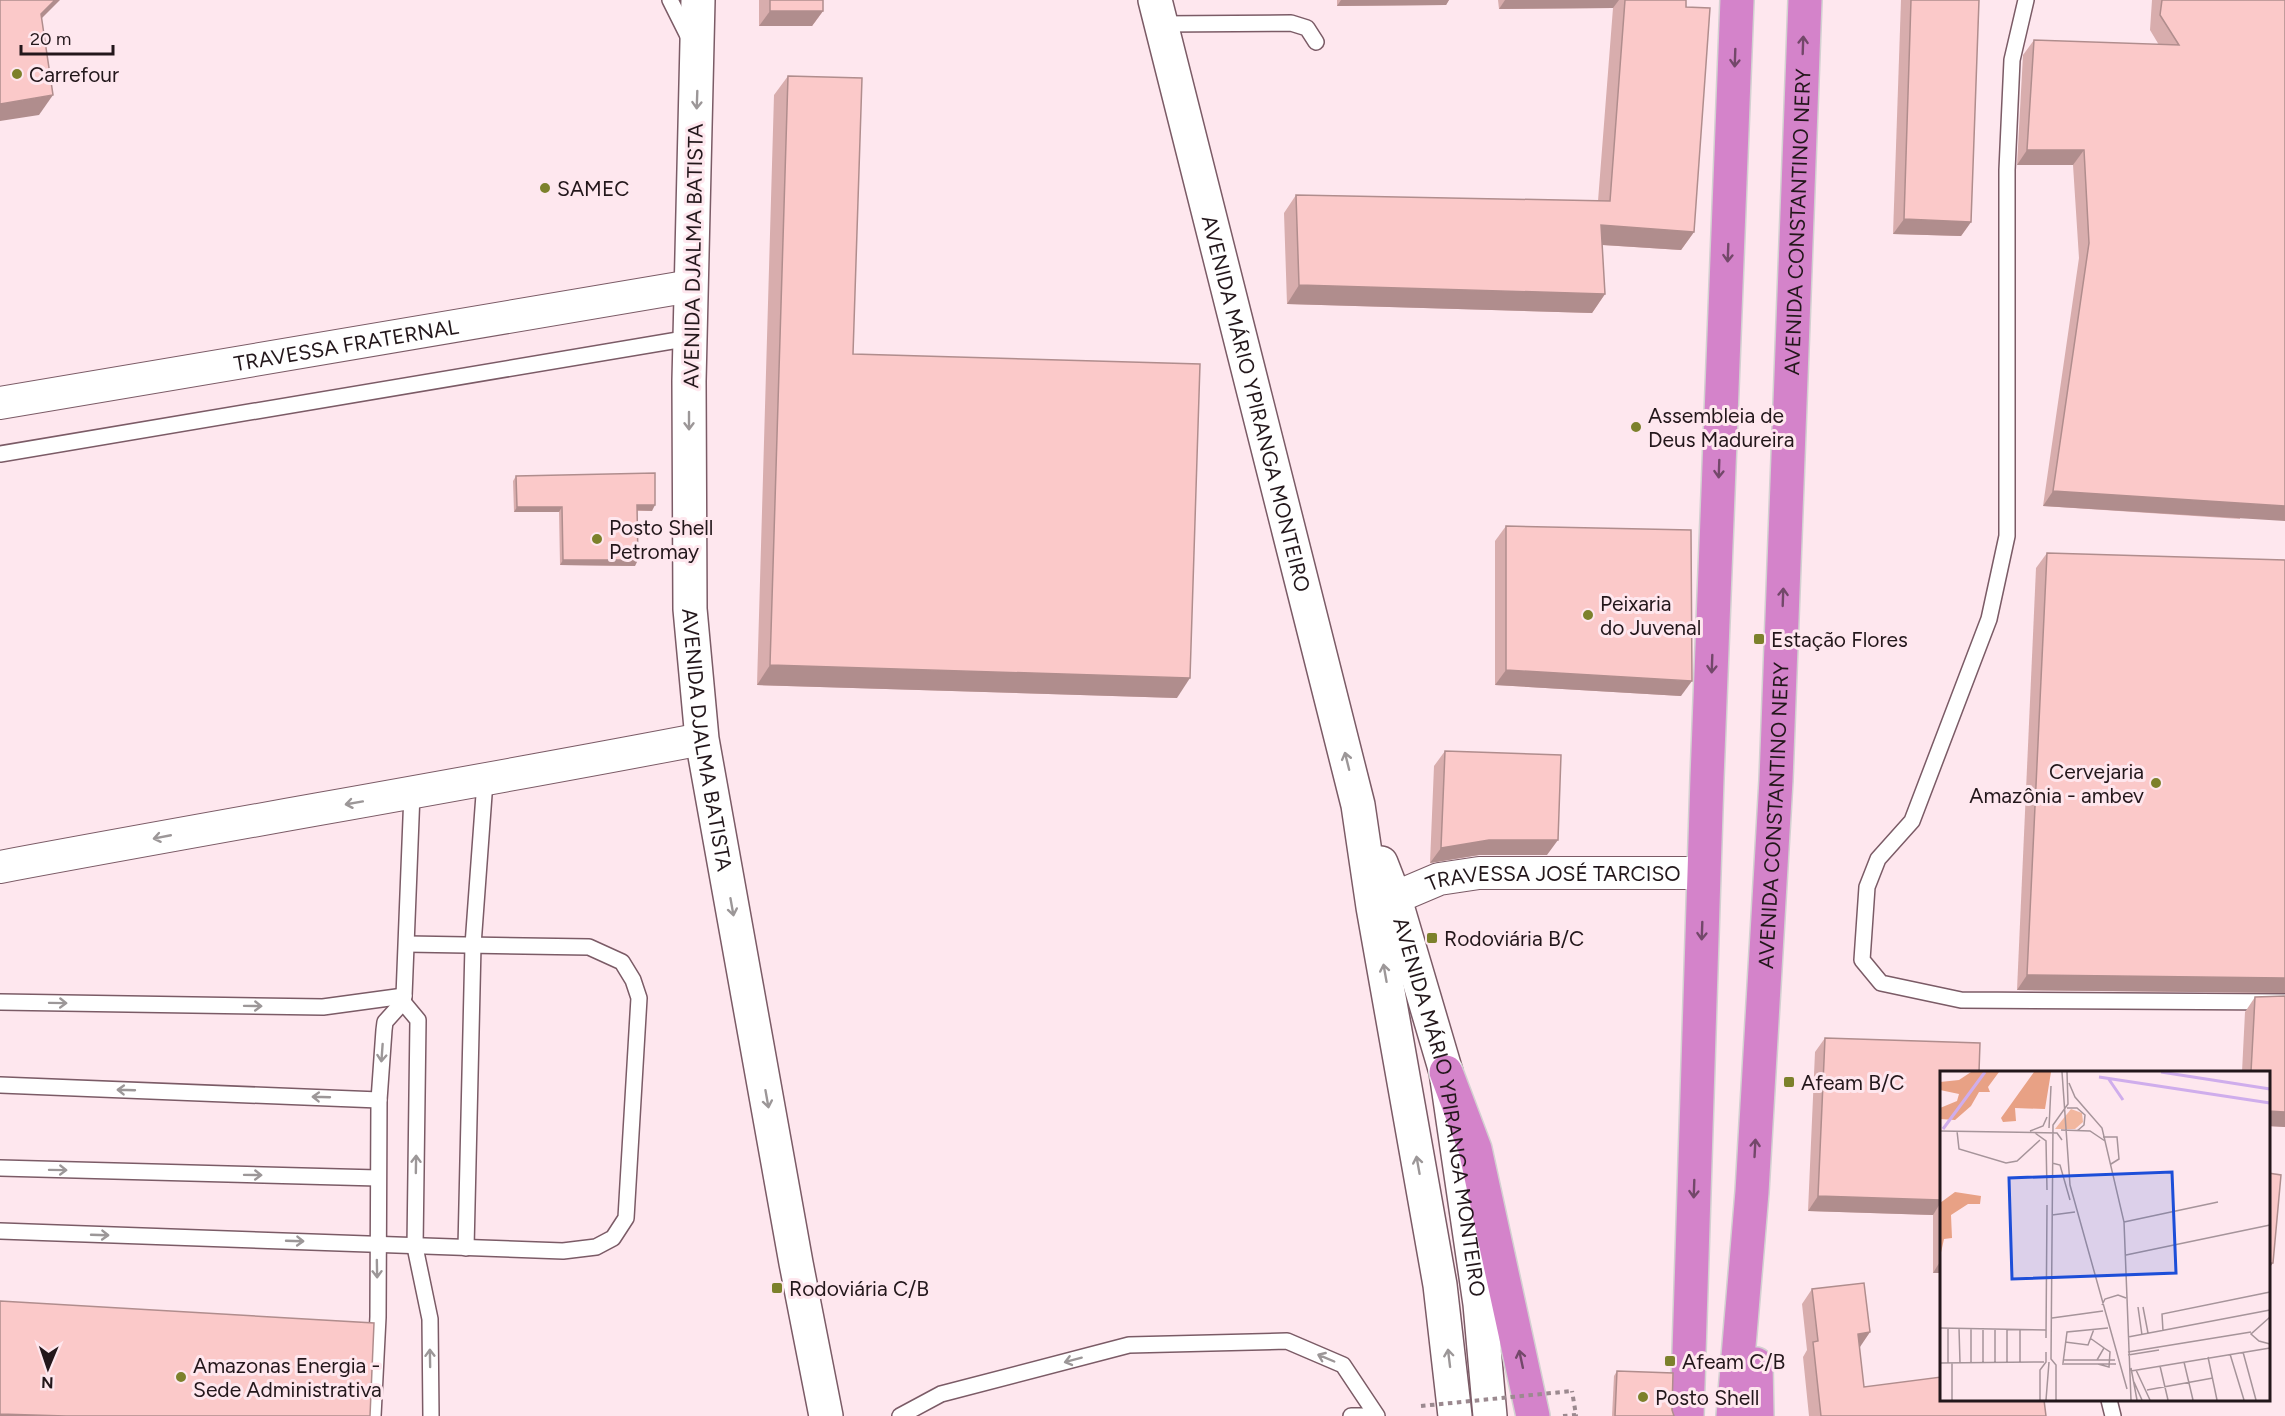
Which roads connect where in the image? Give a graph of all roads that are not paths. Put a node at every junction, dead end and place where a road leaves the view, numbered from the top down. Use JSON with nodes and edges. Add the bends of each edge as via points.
{"nodes":[{"id":1,"x":670,"y":0,"type":"edge"},
{"id":2,"x":698,"y":0,"type":"edge"},
{"id":3,"x":1737,"y":0,"type":"edge"},
{"id":4,"x":1805,"y":0,"type":"edge"},
{"id":5,"x":2026,"y":0,"type":"edge"},
{"id":6,"x":1158,"y":12,"type":"edge"},
{"id":7,"x":1316,"y":42,"type":"dead end"},
{"id":8,"x":698,"y":55,"type":"junction"},
{"id":9,"x":691,"y":286,"type":"junction"},
{"id":10,"x":690,"y":338,"type":"junction"},
{"id":11,"x":0,"y":403,"type":"edge"},
{"id":12,"x":0,"y":454,"type":"edge"},
{"id":13,"x":702,"y":738,"type":"junction"},
{"id":14,"x":485,"y":781,"type":"junction"},
{"id":15,"x":412,"y":793,"type":"junction"},
{"id":16,"x":0,"y":867,"type":"edge"},
{"id":17,"x":1704,"y":873,"type":"junction"},
{"id":18,"x":1384,"y":903,"type":"junction"},
{"id":19,"x":407,"y":944,"type":"junction"},
{"id":20,"x":473,"y":945,"type":"junction"},
{"id":21,"x":404,"y":999,"type":"junction"},
{"id":22,"x":0,"y":1002,"type":"edge"},
{"id":23,"x":2285,"y":1002,"type":"edge"},
{"id":24,"x":1446,"y":1072,"type":"junction"},
{"id":25,"x":0,"y":1085,"type":"edge"},
{"id":26,"x":379,"y":1100,"type":"junction"},
{"id":27,"x":0,"y":1168,"type":"edge"},
{"id":28,"x":378,"y":1178,"type":"junction"},
{"id":29,"x":1752,"y":1192,"type":"junction"},
{"id":30,"x":0,"y":1231,"type":"edge"},
{"id":31,"x":377,"y":1244,"type":"junction"},
{"id":32,"x":415,"y":1247,"type":"junction"},
{"id":33,"x":466,"y":1248,"type":"junction"},
{"id":34,"x":2109,"y":1401,"type":"edge"},
{"id":35,"x":373,"y":1416,"type":"edge"},
{"id":36,"x":431,"y":1416,"type":"edge"},
{"id":37,"x":826,"y":1416,"type":"edge"},
{"id":38,"x":900,"y":1416,"type":"edge"},
{"id":39,"x":1351,"y":1416,"type":"edge"},
{"id":40,"x":1366,"y":1416,"type":"edge"},
{"id":41,"x":1377,"y":1416,"type":"edge"},
{"id":42,"x":1455,"y":1416,"type":"edge"},
{"id":43,"x":1490,"y":1416,"type":"edge"},
{"id":44,"x":1533,"y":1416,"type":"edge"},
{"id":45,"x":1687,"y":1416,"type":"edge"},
{"id":46,"x":1733,"y":1416,"type":"edge"},
{"id":47,"x":1757,"y":1416,"type":"edge"},
{"id":48,"x":2113,"y":1416,"type":"edge"}],
"edges":[{"from":1,"to":8,"type":"lane","name":"AVENIDA DJALMA BATISTA"},
{"from":2,"to":8,"type":"main road","name":"AVENIDA DJALMA BATISTA"},
{"from":3,"to":17,"type":"highway","one_way":true},
{"from":29,"to":4,"type":"highway","name":"AVENIDA CONSTANTINO NERY","one_way":true,"via":[[1776,780]]},
{"from":5,"to":23,"type":"lane","via":[[2012,60],[2007,170],[2007,536],[1989,620],[1912,821],[1878,859],[1867,887],[1862,960],[1881,983],[1961,1000]]},
{"from":6,"to":7,"type":"lane","via":[[1291,23],[1307,28]]},
{"from":18,"to":6,"type":"main road","name":"AVENIDA MÁRIO YPIRANGA MONTEIRO","one_way":true},
{"from":8,"to":9,"type":"main road","name":"AVENIDA DJALMA BATISTA","one_way":true},
{"from":9,"to":10,"type":"main road","name":"AVENIDA DJALMA BATISTA"},
{"from":9,"to":11,"type":"street","name":"TRAVESSA FRATERNAL"},
{"from":10,"to":12,"type":"lane"},
{"from":10,"to":13,"type":"main road","name":"AVENIDA DJALMA BATISTA","one_way":true,"via":[[690,609]]},
{"from":13,"to":14,"type":"street"},
{"from":13,"to":37,"type":"main road","name":"AVENIDA DJALMA BATISTA","one_way":true},
{"from":14,"to":15,"type":"street"},
{"from":14,"to":20,"type":"lane"},
{"from":15,"to":16,"type":"street","one_way":true},
{"from":15,"to":19,"type":"lane"},
{"from":17,"to":18,"type":"street","name":"TRAVESSA JOSÉ TARCISO","via":[[1479,873],[1439,879]]},
{"from":17,"to":45,"type":"highway","one_way":true},
{"from":18,"to":24,"type":"main road","name":"AVENIDA MÁRIO YPIRANGA MONTEIRO"},
{"from":42,"to":18,"type":"main road","name":"AVENIDA MÁRIO YPIRANGA MONTEIRO","one_way":true,"via":[[1440,1285]]},
{"from":19,"to":20,"type":"lane"},
{"from":19,"to":21,"type":"lane"},
{"from":20,"to":33,"type":"lane"},
{"from":20,"to":33,"type":"lane","via":[[589,947],[622,962],[639,998],[626,1218],[613,1238],[596,1247],[563,1251]]},
{"from":22,"to":21,"type":"lane","one_way":true,"via":[[323,1007]]},
{"from":21,"to":26,"type":"lane","one_way":true,"via":[[385,1022]]},
{"from":32,"to":21,"type":"lane","one_way":true,"via":[[418,1020]]},
{"from":24,"to":43,"type":"main road","name":"AVENIDA MÁRIO YPIRANGA MONTEIRO","via":[[1480,1304]]},
{"from":44,"to":24,"type":"highway","one_way":true,"via":[[1475,1149]]},
{"from":26,"to":25,"type":"lane","one_way":true},
{"from":26,"to":28,"type":"lane"},
{"from":27,"to":28,"type":"lane","one_way":true},
{"from":28,"to":31,"type":"lane"},
{"from":29,"to":46,"type":"highway","name":"AVENIDA CONSTANTINO NERY"},
{"from":29,"to":47,"type":"highway"},
{"from":30,"to":31,"type":"lane","one_way":true},
{"from":31,"to":32,"type":"lane"},
{"from":31,"to":35,"type":"lane","one_way":true},
{"from":32,"to":33,"type":"lane"},
{"from":36,"to":32,"type":"lane","one_way":true,"via":[[430,1319]]},
{"from":34,"to":48,"type":"lane"},
{"from":41,"to":38,"type":"lane","one_way":true,"via":[[1343,1365],[1287,1341],[1129,1345],[941,1394]]},
{"from":39,"to":40,"type":"lane"}]}
